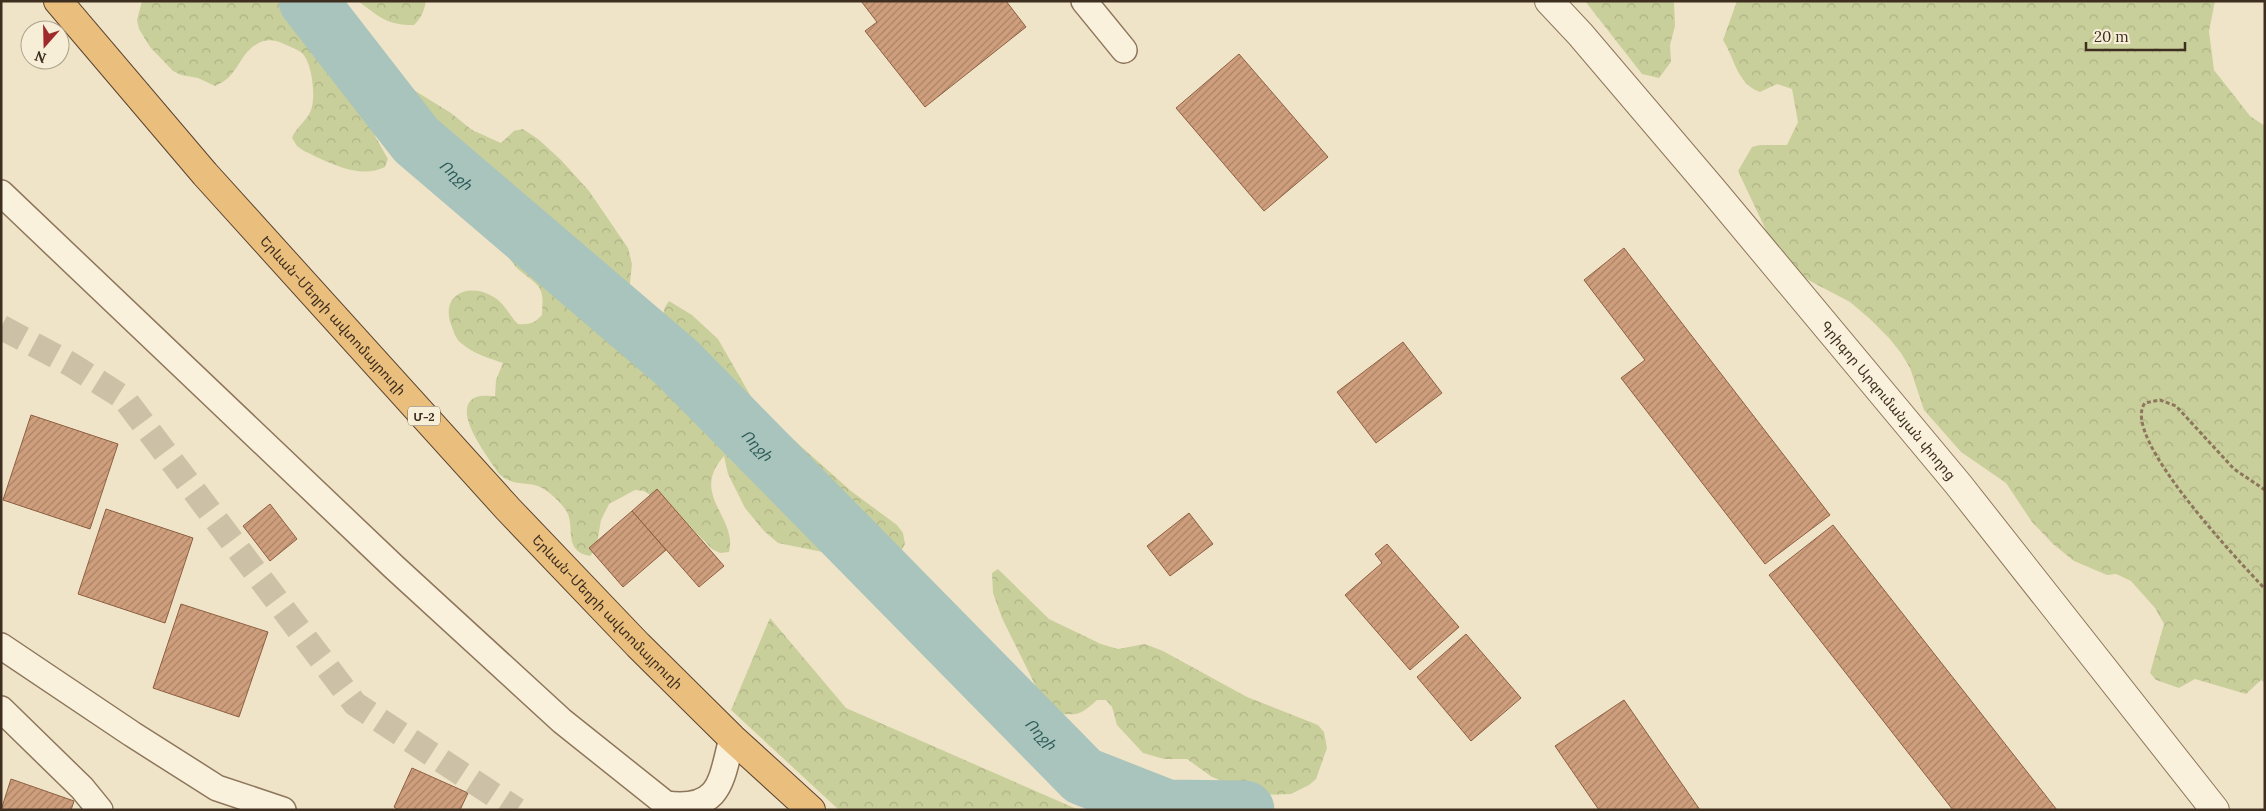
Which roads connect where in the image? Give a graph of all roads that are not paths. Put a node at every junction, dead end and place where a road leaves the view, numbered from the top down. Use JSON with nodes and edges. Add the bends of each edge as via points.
{"nodes":[{"id":1,"x":58,"y":1,"type":"edge"},
{"id":2,"x":1084,"y":1,"type":"edge"},
{"id":3,"x":1549,"y":1,"type":"edge"},
{"id":4,"x":1124,"y":50,"type":"dead end"},
{"id":5,"x":6,"y":207,"type":"edge"},
{"id":6,"x":1,"y":646,"type":"edge"},
{"id":7,"x":1,"y":709,"type":"edge"},
{"id":8,"x":732,"y":738,"type":"junction"},
{"id":9,"x":100,"y":810,"type":"edge"},
{"id":10,"x":283,"y":810,"type":"edge"},
{"id":11,"x":810,"y":810,"type":"edge"},
{"id":12,"x":2215,"y":810,"type":"edge"}],
"edges":[{"from":1,"to":8,"type":"highway","name":"Երևան-Մեղրի ավտոմայրուղի","number":"Մ-2","via":[[205,174],[508,509]]},
{"from":2,"to":4,"type":"street"},
{"from":3,"to":12,"type":"street","name":"Գրիգոր Արզումանյան փողոց","via":[[1700,174],[1945,469]]},
{"from":5,"to":8,"type":"street","via":[[562,721],[666,804],[684,808],[712,797],[720,784]]},
{"from":6,"to":10,"type":"street","via":[[216,788]]},
{"from":7,"to":9,"type":"street","via":[[82,788]]},
{"from":8,"to":11,"type":"highway","name":"Երևան-Մեղրի ավտոմայրուղի","number":"Մ-2"}]}
